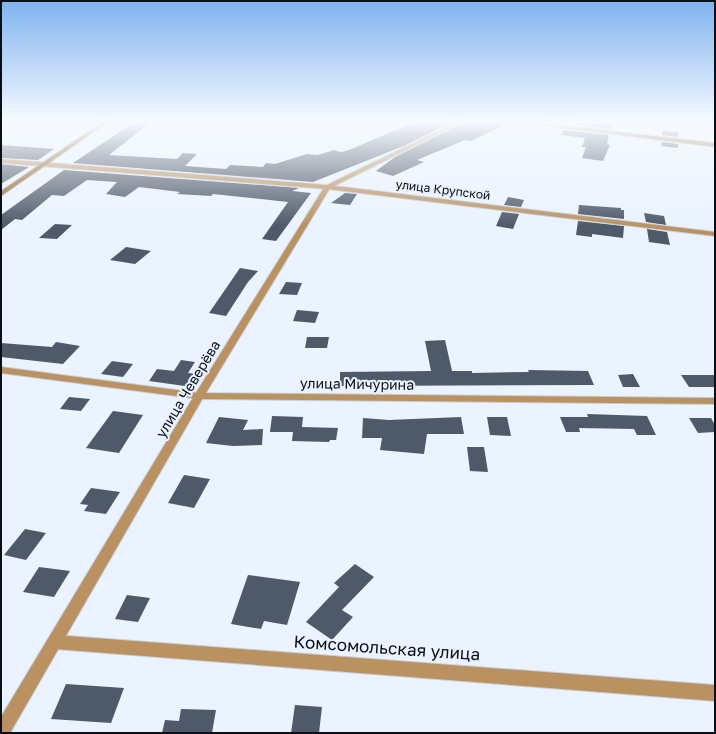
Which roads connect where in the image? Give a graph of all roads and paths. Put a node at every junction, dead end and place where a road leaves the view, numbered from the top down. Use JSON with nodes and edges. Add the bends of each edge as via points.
{"nodes":[{"id":1,"x":54,"y":157,"type":"edge"},
{"id":2,"x":388,"y":157,"type":"edge"},
{"id":3,"x":1,"y":161,"type":"edge"},
{"id":4,"x":44,"y":164,"type":"junction"},
{"id":5,"x":327,"y":187,"type":"junction"},
{"id":6,"x":1,"y":194,"type":"edge"},
{"id":7,"x":715,"y":234,"type":"edge"},
{"id":8,"x":1,"y":370,"type":"edge"},
{"id":9,"x":199,"y":396,"type":"junction"},
{"id":10,"x":715,"y":401,"type":"edge"},
{"id":11,"x":55,"y":642,"type":"junction"},
{"id":12,"x":715,"y":693,"type":"edge"},
{"id":13,"x":1,"y":733,"type":"edge"}],
"edges":[{"from":1,"to":4,"type":"main road"},
{"from":2,"to":5,"type":"street"},
{"from":3,"to":4,"type":"street","name":"улица Крупской"},
{"from":4,"to":5,"type":"street","name":"улица Крупской"},
{"from":4,"to":6,"type":"main road"},
{"from":5,"to":7,"type":"street","name":"улица Крупской"},
{"from":5,"to":9,"type":"street","name":"улица Чеверёва"},
{"from":8,"to":9,"type":"street","name":"улица Мичурина"},
{"from":9,"to":10,"type":"street","name":"улица Мичурина"},
{"from":9,"to":11,"type":"street","name":"улица Чеверёва"},
{"from":11,"to":12,"type":"street","name":"Комсомольская улица"},
{"from":11,"to":13,"type":"street","name":"улица Чеверёва"}]}
